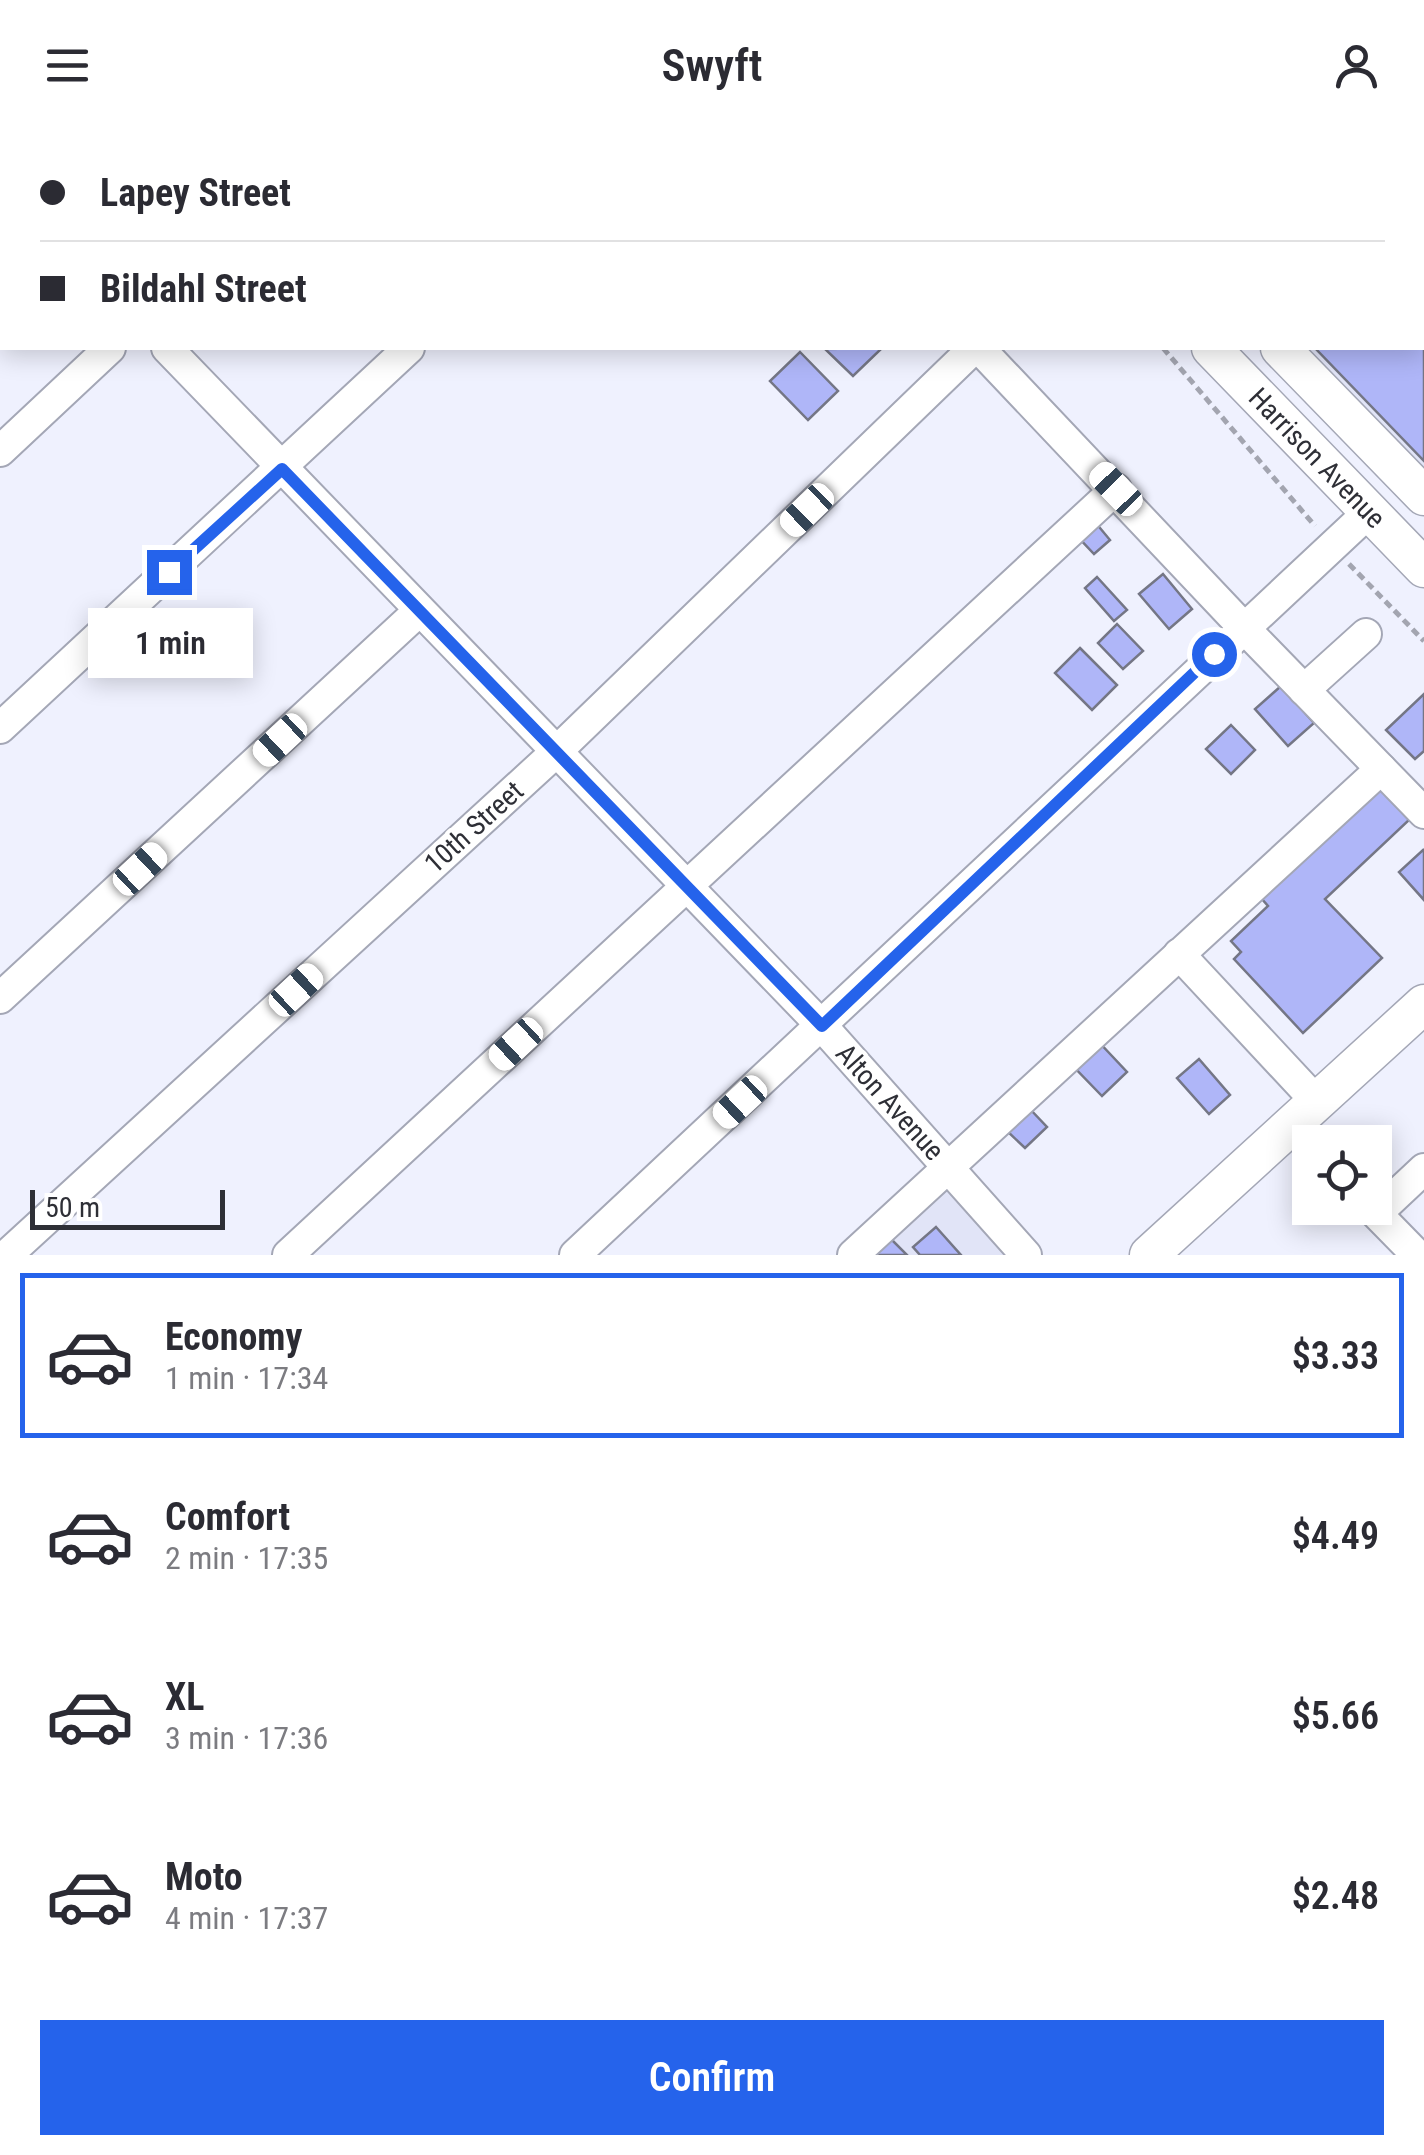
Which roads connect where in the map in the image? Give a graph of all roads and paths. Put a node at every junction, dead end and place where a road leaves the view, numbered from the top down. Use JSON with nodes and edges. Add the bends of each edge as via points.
{"nodes":[{"id":1,"x":108,"y":350,"type":"edge"},
{"id":2,"x":169,"y":350,"type":"edge"},
{"id":3,"x":407,"y":350,"type":"edge"},
{"id":4,"x":975,"y":350,"type":"edge"},
{"id":5,"x":979,"y":350,"type":"edge"},
{"id":6,"x":1165,"y":350,"type":"edge"},
{"id":7,"x":1213,"y":350,"type":"edge"},
{"id":8,"x":1282,"y":350,"type":"edge"},
{"id":9,"x":0,"y":452,"type":"edge"},
{"id":10,"x":282,"y":469,"type":"junction"},
{"id":11,"x":1116,"y":489,"type":"junction"},
{"id":12,"x":1424,"y":496,"type":"edge"},
{"id":13,"x":1369,"y":512,"type":"junction"},
{"id":14,"x":1331,"y":546,"type":"junction"},
{"id":15,"x":1424,"y":568,"type":"edge"},
{"id":16,"x":419,"y":611,"type":"junction"},
{"id":17,"x":1243,"y":627,"type":"junction"},
{"id":18,"x":1366,"y":634,"type":"dead end"},
{"id":19,"x":1424,"y":641,"type":"edge"},
{"id":20,"x":1304,"y":690,"type":"junction"},
{"id":21,"x":0,"y":728,"type":"edge"},
{"id":22,"x":556,"y":752,"type":"junction"},
{"id":23,"x":1382,"y":768,"type":"junction"},
{"id":24,"x":1424,"y":813,"type":"edge"},
{"id":25,"x":686,"y":887,"type":"junction"},
{"id":26,"x":1178,"y":954,"type":"junction"},
{"id":27,"x":0,"y":998,"type":"edge"},
{"id":28,"x":1424,"y":1004,"type":"edge"},
{"id":29,"x":822,"y":1026,"type":"junction"},
{"id":30,"x":1306,"y":1123,"type":"edge"},
{"id":31,"x":947,"y":1166,"type":"junction"},
{"id":32,"x":1424,"y":1168,"type":"edge"},
{"id":33,"x":1392,"y":1195,"type":"edge"},
{"id":34,"x":1388,"y":1225,"type":"edge"},
{"id":35,"x":7,"y":1255,"type":"edge"},
{"id":36,"x":288,"y":1255,"type":"edge"},
{"id":37,"x":575,"y":1255,"type":"edge"},
{"id":38,"x":853,"y":1255,"type":"edge"},
{"id":39,"x":1026,"y":1255,"type":"edge"},
{"id":40,"x":1149,"y":1255,"type":"edge"},
{"id":41,"x":1417,"y":1255,"type":"edge"}],
"edges":[{"from":1,"to":9,"type":"street"},
{"from":2,"to":10,"type":"street","name":"Alton Avenue"},
{"from":3,"to":10,"type":"street"},
{"from":4,"to":22,"type":"street","name":"10th Street"},
{"from":5,"to":11,"type":"street"},
{"from":6,"to":14,"type":"path"},
{"from":7,"to":13,"type":"main road","name":"Harrison Avenue"},
{"from":8,"to":12,"type":"main road","name":"Harrison Avenue"},
{"from":10,"to":16,"type":"street","name":"Alton Avenue"},
{"from":10,"to":21,"type":"street"},
{"from":11,"to":17,"type":"street"},
{"from":11,"to":25,"type":"street"},
{"from":13,"to":14,"type":"street"},
{"from":13,"to":15,"type":"main road","name":"Harrison Avenue"},
{"from":14,"to":17,"type":"street"},
{"from":14,"to":19,"type":"path"},
{"from":16,"to":22,"type":"street","name":"Alton Avenue"},
{"from":16,"to":27,"type":"street"},
{"from":17,"to":20,"type":"street"},
{"from":17,"to":29,"type":"street"},
{"from":18,"to":20,"type":"street"},
{"from":20,"to":23,"type":"street"},
{"from":22,"to":25,"type":"street","name":"Alton Avenue"},
{"from":22,"to":35,"type":"street","name":"10th Street"},
{"from":23,"to":24,"type":"street"},
{"from":23,"to":26,"type":"street"},
{"from":25,"to":29,"type":"street","name":"Alton Avenue"},
{"from":25,"to":36,"type":"street"},
{"from":26,"to":30,"type":"street"},
{"from":26,"to":31,"type":"street"},
{"from":28,"to":30,"type":"main road"},
{"from":29,"to":31,"type":"street","name":"Alton Avenue"},
{"from":29,"to":37,"type":"street"},
{"from":30,"to":40,"type":"main road"},
{"from":31,"to":38,"type":"street"},
{"from":31,"to":39,"type":"street","name":"Alton Avenue"},
{"from":32,"to":33,"type":"street"},
{"from":34,"to":41,"type":"street"}]}
